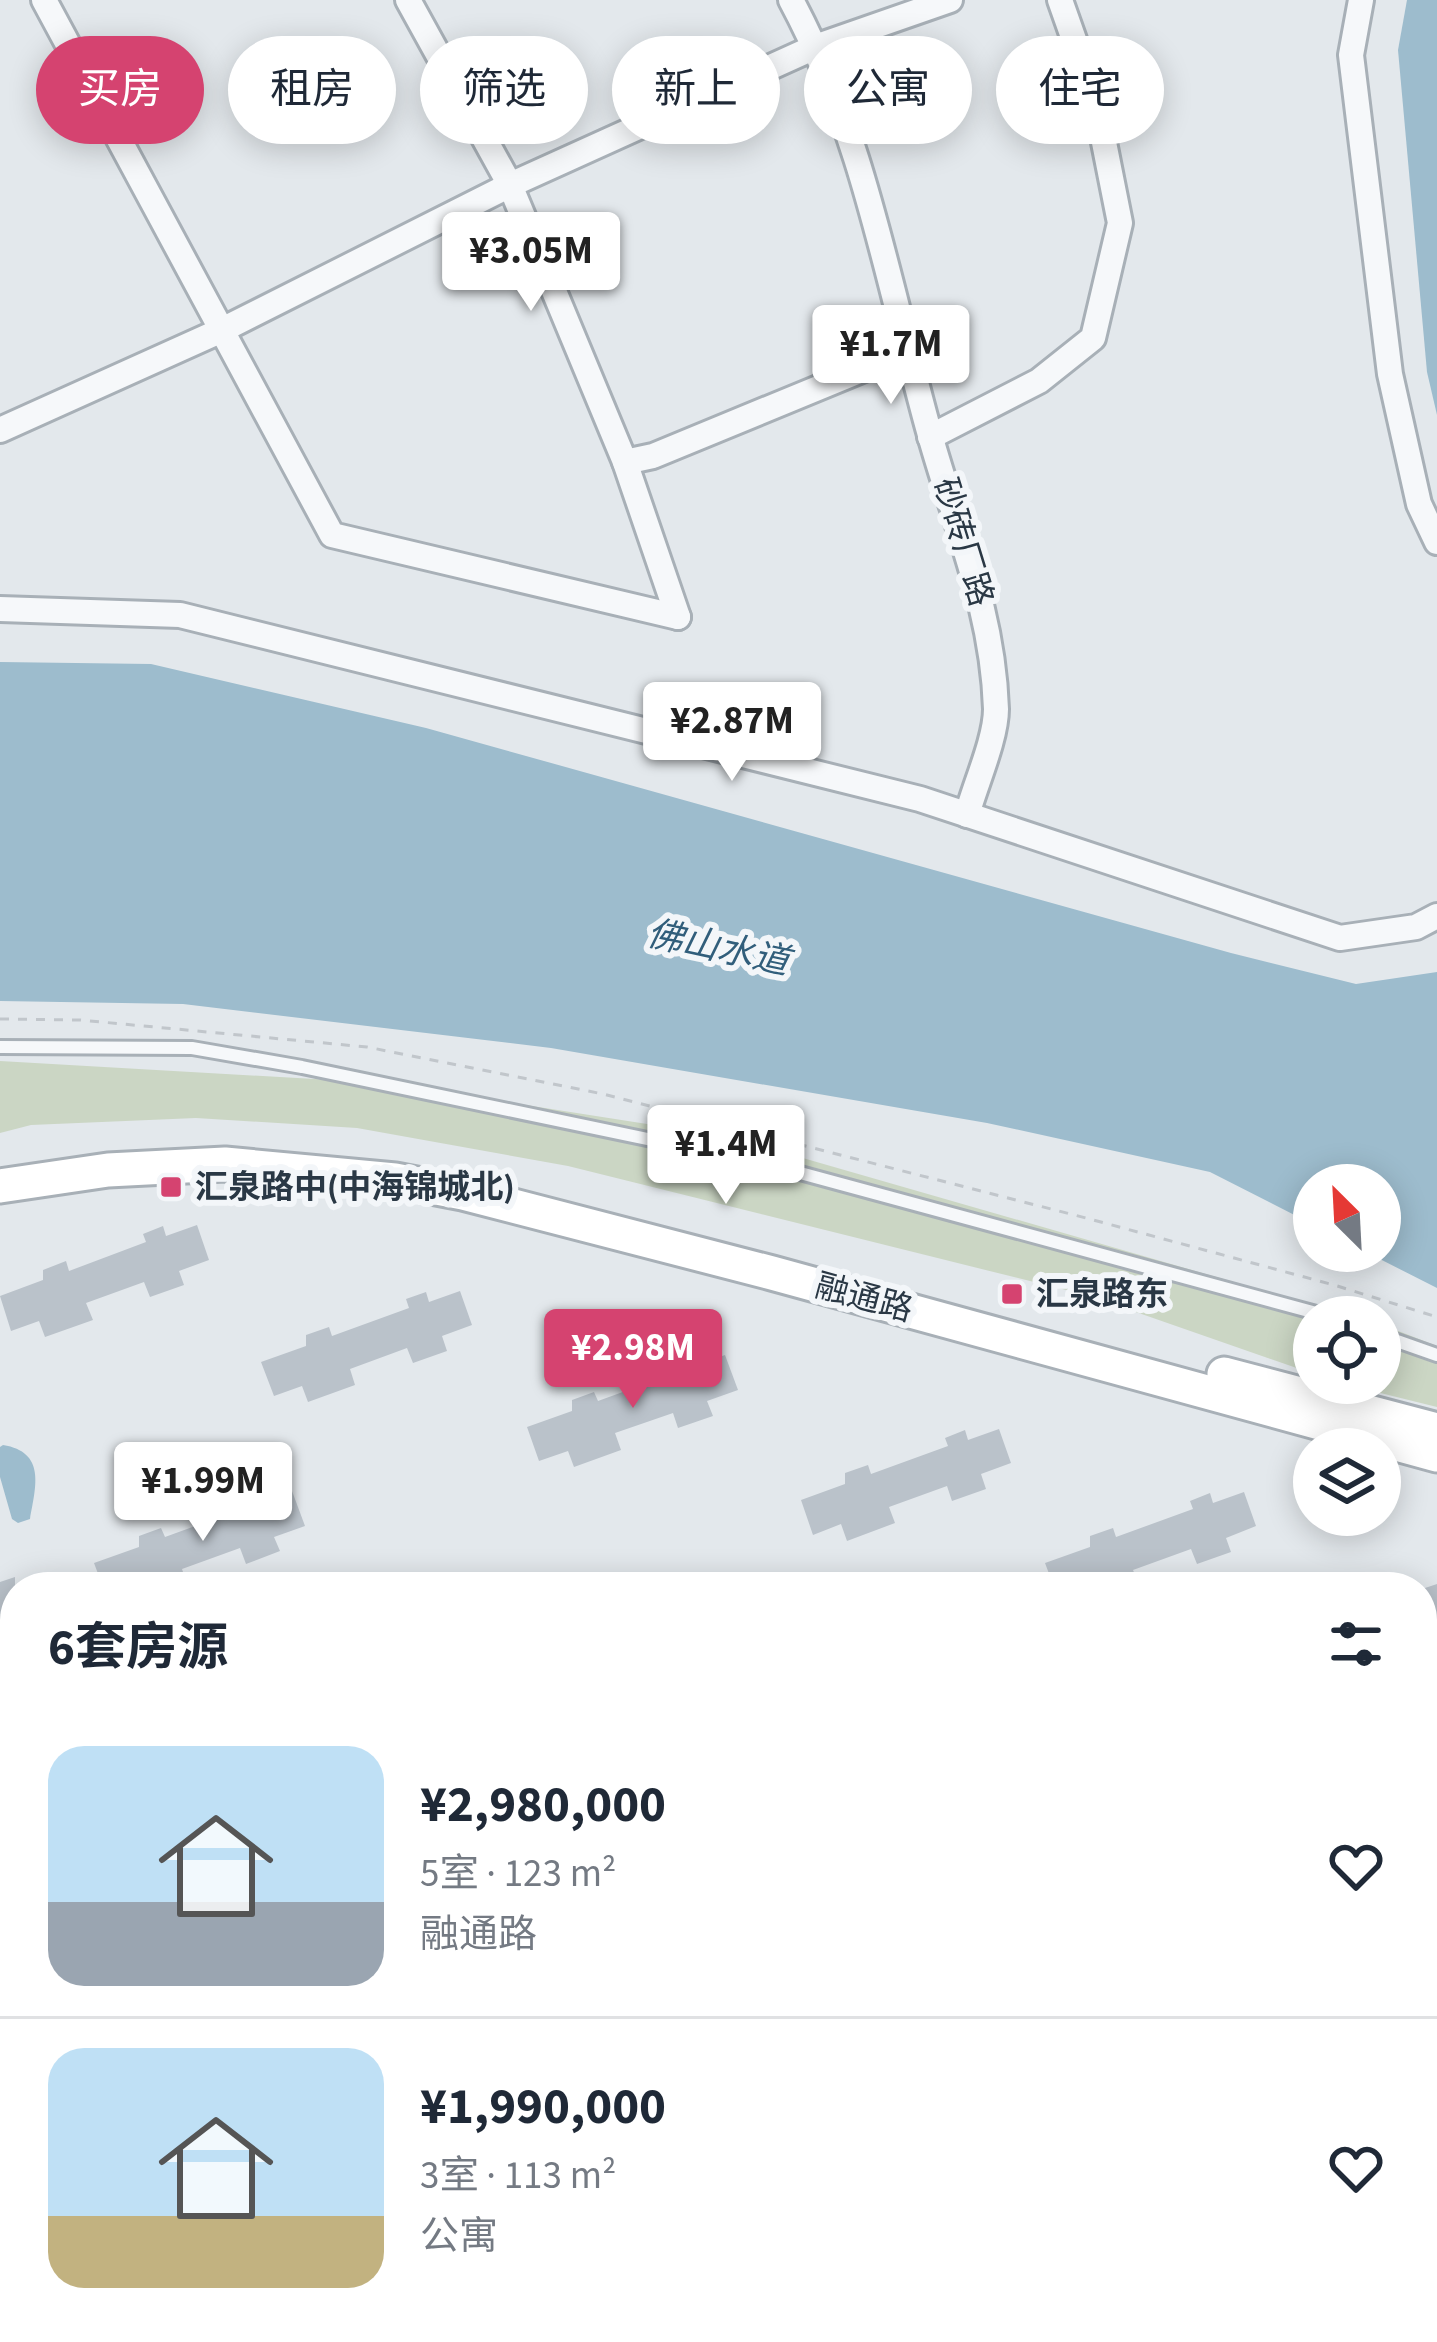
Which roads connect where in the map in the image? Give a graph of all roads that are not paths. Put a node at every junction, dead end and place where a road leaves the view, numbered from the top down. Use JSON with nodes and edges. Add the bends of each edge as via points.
{"nodes":[{"id":1,"x":44,"y":0,"type":"edge"},
{"id":2,"x":408,"y":0,"type":"edge"},
{"id":3,"x":791,"y":0,"type":"edge"},
{"id":4,"x":950,"y":0,"type":"edge"},
{"id":5,"x":1060,"y":0,"type":"edge"},
{"id":6,"x":1361,"y":0,"type":"edge"},
{"id":7,"x":809,"y":36,"type":"edge"},
{"id":8,"x":847,"y":36,"type":"edge"},
{"id":9,"x":804,"y":52,"type":"edge"},
{"id":10,"x":854,"y":144,"type":"edge"},
{"id":11,"x":510,"y":185,"type":"junction"},
{"id":12,"x":221,"y":330,"type":"junction"},
{"id":13,"x":908,"y":351,"type":"junction"},
{"id":14,"x":0,"y":430,"type":"edge"},
{"id":15,"x":930,"y":437,"type":"junction"},
{"id":16,"x":625,"y":462,"type":"junction"},
{"id":17,"x":1437,"y":542,"type":"edge"},
{"id":18,"x":0,"y":609,"type":"edge"},
{"id":19,"x":967,"y":815,"type":"junction"},
{"id":20,"x":1437,"y":916,"type":"edge"},
{"id":21,"x":0,"y":1047,"type":"edge"},
{"id":22,"x":0,"y":1164,"type":"edge"},
{"id":23,"x":0,"y":1186,"type":"edge"},
{"id":24,"x":1293,"y":1307,"type":"edge"},
{"id":25,"x":1401,"y":1342,"type":"edge"},
{"id":26,"x":1437,"y":1355,"type":"edge"},
{"id":27,"x":1437,"y":1430,"type":"edge"},
{"id":28,"x":1437,"y":1455,"type":"edge"}],
"edges":[{"from":1,"to":12,"type":"street"},
{"from":2,"to":11,"type":"street"},
{"from":3,"to":7,"type":"street","name":"砂砖厂路"},
{"from":4,"to":8,"type":"street"},
{"from":5,"to":15,"type":"street","via":[[1096,102],[1120,223],[1093,338],[1039,381]]},
{"from":6,"to":17,"type":"street","via":[[1351,55],[1390,374],[1419,504]]},
{"from":9,"to":11,"type":"street"},
{"from":10,"to":13,"type":"street","name":"砂砖厂路"},
{"from":11,"to":12,"type":"street"},
{"from":11,"to":16,"type":"street"},
{"from":12,"to":14,"type":"street"},
{"from":12,"to":16,"type":"street","via":[[332,535],[678,617]]},
{"from":13,"to":15,"type":"street","name":"砂砖厂路"},
{"from":13,"to":16,"type":"street"},
{"from":15,"to":19,"type":"street","name":"砂砖厂路","via":[[988,622],[996,715]]},
{"from":18,"to":19,"type":"street","via":[[180,615]]},
{"from":19,"to":20,"type":"street","via":[[1340,938]]},
{"from":21,"to":24,"type":"lane","via":[[192,1048],[302,1066],[767,1164]]},
{"from":22,"to":27,"type":"main road","name":"融通路","via":[[249,1142],[466,1175]]},
{"from":23,"to":28,"type":"main road","name":"融通路","via":[[169,1165],[278,1166],[395,1180],[772,1273]]},
{"from":25,"to":26,"type":"lane"}]}
